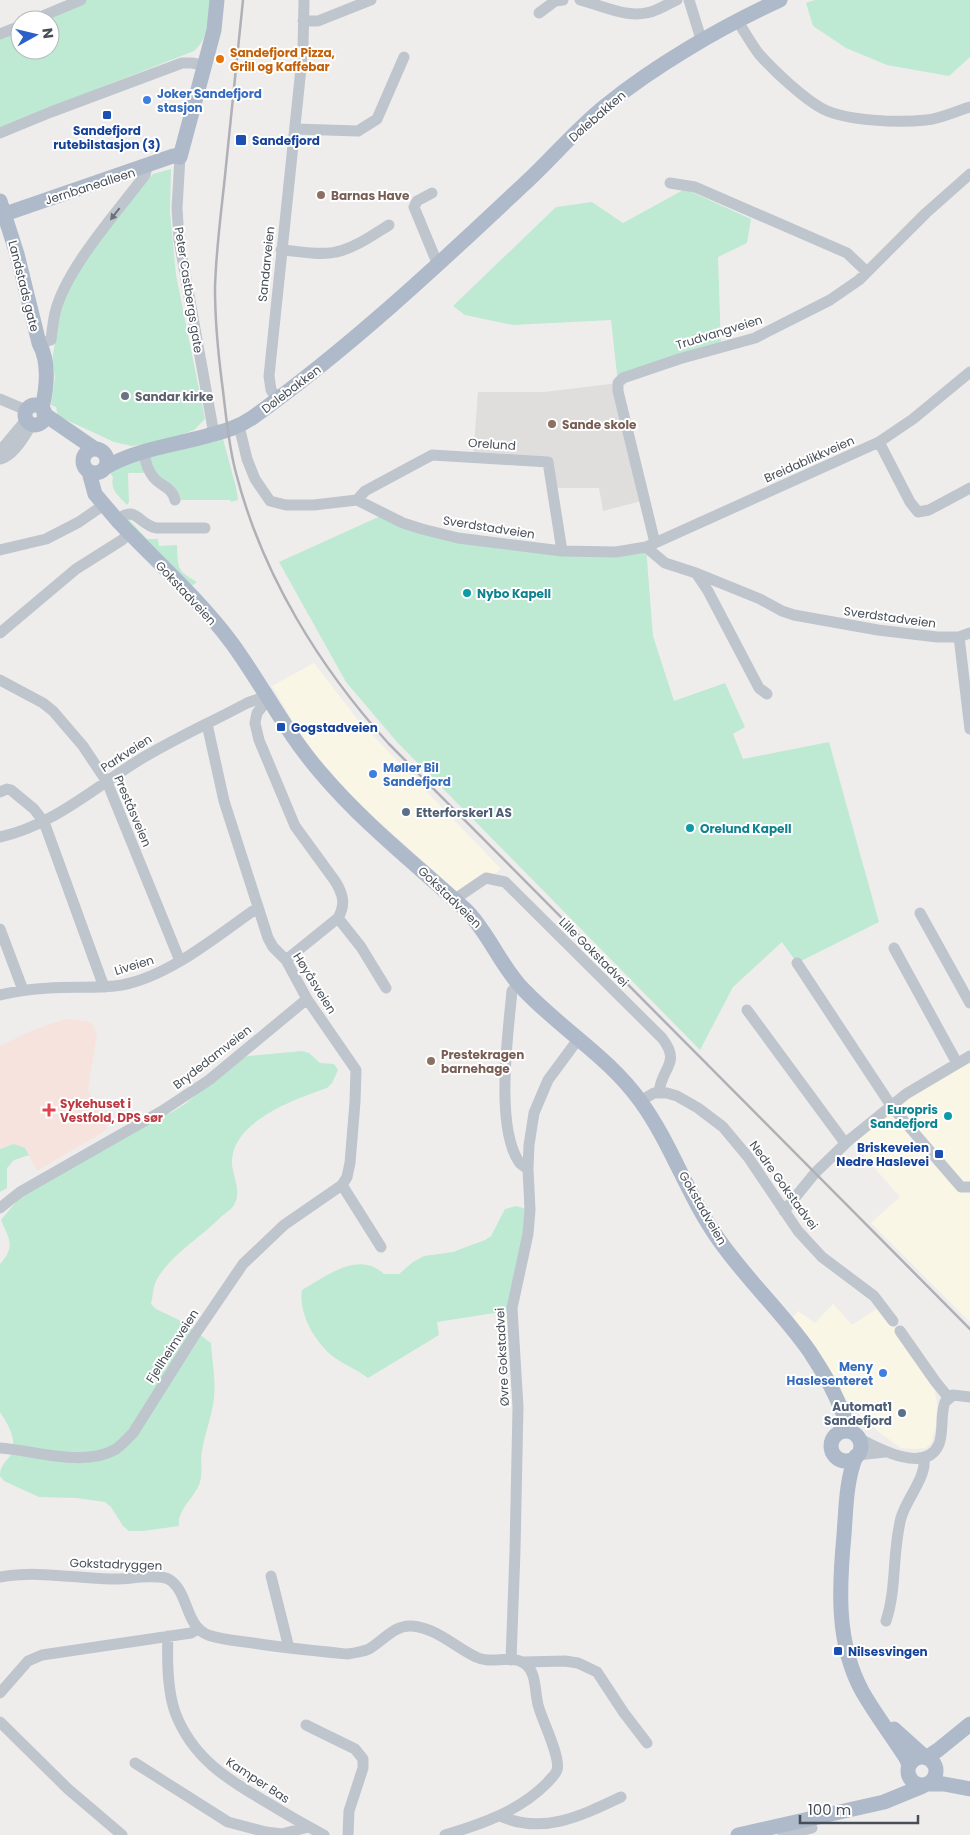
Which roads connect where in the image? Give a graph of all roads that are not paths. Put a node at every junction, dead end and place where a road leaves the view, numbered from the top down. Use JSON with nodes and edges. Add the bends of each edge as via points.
{"nodes":[{"id":1,"x":81,"y":0,"type":"edge"},
{"id":2,"x":218,"y":0,"type":"edge"},
{"id":3,"x":304,"y":0,"type":"edge"},
{"id":4,"x":371,"y":0,"type":"edge"},
{"id":5,"x":563,"y":0,"type":"edge"},
{"id":6,"x":580,"y":0,"type":"edge"},
{"id":7,"x":677,"y":0,"type":"edge"},
{"id":8,"x":689,"y":0,"type":"edge"},
{"id":9,"x":780,"y":0,"type":"edge"},
{"id":10,"x":58,"y":10,"type":"edge"},
{"id":11,"x":539,"y":13,"type":"dead end"},
{"id":12,"x":304,"y":22,"type":"junction"},
{"id":13,"x":738,"y":22,"type":"junction"},
{"id":14,"x":702,"y":42,"type":"junction"},
{"id":15,"x":404,"y":57,"type":"dead end"},
{"id":16,"x":203,"y":65,"type":"junction"},
{"id":17,"x":970,"y":107,"type":"edge"},
{"id":18,"x":295,"y":129,"type":"junction"},
{"id":19,"x":0,"y":133,"type":"edge"},
{"id":20,"x":180,"y":157,"type":"junction"},
{"id":21,"x":146,"y":171,"type":"junction"},
{"id":22,"x":970,"y":174,"type":"edge"},
{"id":23,"x":670,"y":183,"type":"dead end"},
{"id":24,"x":432,"y":194,"type":"dead end"},
{"id":25,"x":2,"y":210,"type":"edge"},
{"id":26,"x":389,"y":225,"type":"dead end"},
{"id":27,"x":282,"y":250,"type":"junction"},
{"id":28,"x":438,"y":265,"type":"junction"},
{"id":29,"x":867,"y":272,"type":"junction"},
{"id":30,"x":45,"y":341,"type":"junction"},
{"id":31,"x":970,"y":372,"type":"edge"},
{"id":32,"x":0,"y":399,"type":"edge"},
{"id":33,"x":278,"y":399,"type":"junction"},
{"id":34,"x":34,"y":415,"type":"junction"},
{"id":35,"x":239,"y":426,"type":"junction"},
{"id":36,"x":214,"y":434,"type":"junction"},
{"id":37,"x":879,"y":442,"type":"junction"},
{"id":38,"x":0,"y":451,"type":"edge"},
{"id":39,"x":93,"y":452,"type":"junction"},
{"id":40,"x":144,"y":452,"type":"junction"},
{"id":41,"x":0,"y":459,"type":"edge"},
{"id":42,"x":99,"y":470,"type":"junction"},
{"id":43,"x":970,"y":488,"type":"edge"},
{"id":44,"x":175,"y":500,"type":"dead end"},
{"id":45,"x":357,"y":500,"type":"junction"},
{"id":46,"x":105,"y":504,"type":"junction"},
{"id":47,"x":117,"y":520,"type":"junction"},
{"id":48,"x":205,"y":528,"type":"dead end"},
{"id":49,"x":129,"y":533,"type":"junction"},
{"id":50,"x":650,"y":545,"type":"junction"},
{"id":51,"x":0,"y":550,"type":"edge"},
{"id":52,"x":562,"y":552,"type":"junction"},
{"id":53,"x":696,"y":573,"type":"junction"},
{"id":54,"x":970,"y":633,"type":"edge"},
{"id":55,"x":0,"y":634,"type":"edge"},
{"id":56,"x":958,"y":637,"type":"junction"},
{"id":57,"x":0,"y":680,"type":"edge"},
{"id":58,"x":767,"y":694,"type":"dead end"},
{"id":59,"x":269,"y":698,"type":"junction"},
{"id":60,"x":207,"y":724,"type":"junction"},
{"id":61,"x":970,"y":729,"type":"edge"},
{"id":62,"x":107,"y":782,"type":"junction"},
{"id":63,"x":0,"y":792,"type":"edge"},
{"id":64,"x":44,"y":822,"type":"junction"},
{"id":65,"x":0,"y":837,"type":"edge"},
{"id":66,"x":455,"y":899,"type":"junction"},
{"id":67,"x":258,"y":908,"type":"junction"},
{"id":68,"x":920,"y":913,"type":"dead end"},
{"id":69,"x":338,"y":918,"type":"junction"},
{"id":70,"x":0,"y":929,"type":"edge"},
{"id":71,"x":894,"y":948,"type":"dead end"},
{"id":72,"x":286,"y":960,"type":"junction"},
{"id":73,"x":180,"y":961,"type":"junction"},
{"id":74,"x":797,"y":963,"type":"dead end"},
{"id":75,"x":518,"y":984,"type":"junction"},
{"id":76,"x":104,"y":987,"type":"junction"},
{"id":77,"x":386,"y":988,"type":"dead end"},
{"id":78,"x":23,"y":990,"type":"junction"},
{"id":79,"x":0,"y":995,"type":"edge"},
{"id":80,"x":307,"y":998,"type":"junction"},
{"id":81,"x":970,"y":1003,"type":"edge"},
{"id":82,"x":746,"y":1010,"type":"dead end"},
{"id":83,"x":579,"y":1038,"type":"junction"},
{"id":84,"x":970,"y":1056,"type":"edge"},
{"id":85,"x":957,"y":1063,"type":"junction"},
{"id":86,"x":659,"y":1092,"type":"junction"},
{"id":87,"x":640,"y":1101,"type":"junction"},
{"id":88,"x":892,"y":1107,"type":"junction"},
{"id":89,"x":845,"y":1143,"type":"junction"},
{"id":90,"x":528,"y":1169,"type":"junction"},
{"id":91,"x":342,"y":1185,"type":"junction"},
{"id":92,"x":970,"y":1187,"type":"edge"},
{"id":93,"x":0,"y":1208,"type":"edge"},
{"id":94,"x":784,"y":1211,"type":"junction"},
{"id":95,"x":381,"y":1247,"type":"dead end"},
{"id":96,"x":893,"y":1321,"type":"dead end"},
{"id":97,"x":900,"y":1331,"type":"dead end"},
{"id":98,"x":810,"y":1353,"type":"junction"},
{"id":99,"x":948,"y":1397,"type":"junction"},
{"id":100,"x":970,"y":1397,"type":"edge"},
{"id":101,"x":855,"y":1435,"type":"junction"},
{"id":102,"x":835,"y":1436,"type":"junction"},
{"id":103,"x":0,"y":1448,"type":"edge"},
{"id":104,"x":885,"y":1452,"type":"junction"},
{"id":105,"x":857,"y":1455,"type":"junction"},
{"id":106,"x":835,"y":1456,"type":"junction"},
{"id":107,"x":924,"y":1458,"type":"junction"},
{"id":108,"x":846,"y":1511,"type":"junction"},
{"id":109,"x":271,"y":1576,"type":"dead end"},
{"id":110,"x":0,"y":1577,"type":"edge"},
{"id":111,"x":886,"y":1621,"type":"dead end"},
{"id":112,"x":198,"y":1629,"type":"junction"},
{"id":113,"x":168,"y":1636,"type":"junction"},
{"id":114,"x":289,"y":1648,"type":"junction"},
{"id":115,"x":511,"y":1660,"type":"junction"},
{"id":116,"x":523,"y":1662,"type":"junction"},
{"id":117,"x":0,"y":1693,"type":"edge"},
{"id":118,"x":874,"y":1708,"type":"junction"},
{"id":119,"x":0,"y":1722,"type":"edge"},
{"id":120,"x":306,"y":1725,"type":"dead end"},
{"id":121,"x":968,"y":1725,"type":"edge"},
{"id":122,"x":647,"y":1744,"type":"dead end"},
{"id":123,"x":135,"y":1763,"type":"dead end"},
{"id":124,"x":908,"y":1768,"type":"junction"},
{"id":125,"x":929,"y":1771,"type":"junction"},
{"id":126,"x":970,"y":1788,"type":"edge"},
{"id":127,"x":622,"y":1797,"type":"dead end"},
{"id":128,"x":877,"y":1803,"type":"junction"},
{"id":129,"x":500,"y":1816,"type":"junction"},
{"id":130,"x":308,"y":1827,"type":"junction"},
{"id":131,"x":812,"y":1828,"type":"dead end"},
{"id":132,"x":122,"y":1835,"type":"edge"},
{"id":133,"x":324,"y":1835,"type":"edge"},
{"id":134,"x":348,"y":1835,"type":"edge"},
{"id":135,"x":445,"y":1835,"type":"edge"},
{"id":136,"x":738,"y":1835,"type":"edge"},
{"id":137,"x":783,"y":1835,"type":"edge"}],
"edges":[{"from":1,"to":10,"type":"street"},
{"from":2,"to":16,"type":"main road","name":"Peter Castbergs gate"},
{"from":3,"to":12,"type":"street","name":"Sandarveien"},
{"from":4,"to":12,"type":"street","via":[[318,21]]},
{"from":5,"to":11,"type":"street","via":[[555,1]]},
{"from":6,"to":7,"type":"street","via":[[637,15],[655,11]]},
{"from":8,"to":14,"type":"street"},
{"from":9,"to":13,"type":"main road","name":"Dølebakken"},
{"from":12,"to":18,"type":"street","name":"Sandarveien"},
{"from":13,"to":14,"type":"main road","name":"Dølebakken"},
{"from":13,"to":17,"type":"street","via":[[758,53],[776,70],[811,101],[836,114],[871,119],[927,120]]},
{"from":14,"to":28,"type":"main road","name":"Dølebakken","via":[[600,110]]},
{"from":15,"to":18,"type":"street","via":[[376,119],[358,131]]},
{"from":16,"to":19,"type":"street","via":[[182,63]]},
{"from":16,"to":20,"type":"main road","name":"Peter Castbergs gate"},
{"from":18,"to":27,"type":"street","name":"Sandarveien"},
{"from":20,"to":21,"type":"main road","name":"Jernbanealleen","via":[[173,156]]},
{"from":20,"to":36,"type":"street","name":"Peter Castbergs gate","via":[[179,240]]},
{"from":21,"to":25,"type":"main road","name":"Jernbanealleen"},
{"from":21,"to":30,"type":"street","one_way":true,"via":[[68,280]]},
{"from":22,"to":29,"type":"street","name":"Trudvangveien","via":[[926,212]]},
{"from":23,"to":29,"type":"street","via":[[708,192],[847,253]]},
{"from":24,"to":28,"type":"street","via":[[417,201],[414,207]]},
{"from":25,"to":30,"type":"main road","name":"Landstads gate"},
{"from":26,"to":27,"type":"street","via":[[335,253]]},
{"from":27,"to":33,"type":"street","name":"Sandarveien","via":[[269,376],[271,390]]},
{"from":28,"to":33,"type":"main road","name":"Dølebakken"},
{"from":29,"to":50,"type":"street","name":"Trudvangveien","via":[[841,293],[769,332],[630,374],[618,383]]},
{"from":30,"to":34,"type":"main road","name":"Landstads gate","via":[[36,352],[38,371]]},
{"from":31,"to":37,"type":"street","name":"Breidablikkveien"},
{"from":32,"to":34,"type":"street"},
{"from":33,"to":35,"type":"main road","name":"Dølebakken"},
{"from":34,"to":38,"type":"street"},
{"from":34,"to":39,"type":"main road"},
{"from":34,"to":41,"type":"street","via":[[16,447]]},
{"from":35,"to":36,"type":"main road","name":"Dølebakken"},
{"from":35,"to":45,"type":"street","via":[[255,479],[270,501],[286,505],[314,505]]},
{"from":36,"to":40,"type":"main road","name":"Dølebakken"},
{"from":37,"to":43,"type":"street","via":[[918,512],[929,510]]},
{"from":37,"to":50,"type":"street","name":"Breidablikkveien"},
{"from":39,"to":40,"type":"main road","name":"Dølebakken"},
{"from":39,"to":42,"type":"main road","name":"Gokstadveien","via":[[107,460]]},
{"from":39,"to":42,"type":"main road","name":"Gokstadveien","via":[[84,466]]},
{"from":40,"to":42,"type":"main road","name":"Dølebakken"},
{"from":40,"to":44,"type":"street","via":[[153,477],[173,492]]},
{"from":42,"to":46,"type":"main road","name":"Gokstadveien"},
{"from":45,"to":52,"type":"street","name":"Sverdstadveien","via":[[422,529],[458,538]]},
{"from":45,"to":52,"type":"street","name":"Orelund","via":[[365,491],[432,455],[548,462]]},
{"from":46,"to":47,"type":"main road","name":"Gokstadveien"},
{"from":46,"to":51,"type":"street","via":[[80,522],[46,539]]},
{"from":47,"to":48,"type":"street","via":[[130,513],[156,528]]},
{"from":47,"to":49,"type":"main road","name":"Gokstadveien"},
{"from":49,"to":55,"type":"street","via":[[76,568]]},
{"from":49,"to":59,"type":"main road","name":"Gokstadveien","via":[[212,619]]},
{"from":50,"to":52,"type":"street","name":"Sverdstadveien","via":[[616,552]]},
{"from":50,"to":53,"type":"street","name":"Sverdstadveien","via":[[665,563]]},
{"from":53,"to":56,"type":"street","name":"Sverdstadveien","via":[[794,615],[878,630]]},
{"from":53,"to":58,"type":"street","via":[[759,688]]},
{"from":54,"to":56,"type":"street","name":"Sverdstadveien"},
{"from":56,"to":61,"type":"street"},
{"from":57,"to":62,"type":"street","name":"Preståsveien","via":[[53,711]]},
{"from":59,"to":60,"type":"street","name":"Parkveien","via":[[247,703]]},
{"from":59,"to":66,"type":"main road","name":"Gokstadveien","via":[[306,755],[335,789]]},
{"from":59,"to":69,"type":"street","via":[[257,713],[258,740],[295,826],[339,888],[343,906]]},
{"from":60,"to":62,"type":"street","name":"Parkveien","via":[[161,746]]},
{"from":60,"to":67,"type":"street","name":"Høyåsveien","via":[[224,801]]},
{"from":62,"to":64,"type":"street","name":"Parkveien"},
{"from":62,"to":73,"type":"street","name":"Preståsveien"},
{"from":63,"to":64,"type":"street","via":[[11,790]]},
{"from":64,"to":65,"type":"street","name":"Parkveien"},
{"from":64,"to":76,"type":"street"},
{"from":66,"to":75,"type":"main road","name":"Gokstadveien","via":[[483,928]]},
{"from":66,"to":86,"type":"street","name":"Lille Gokstadvei","via":[[486,878],[505,882],[668,1046],[672,1056]]},
{"from":67,"to":72,"type":"street","name":"Høyåsveien","via":[[268,938]]},
{"from":67,"to":73,"type":"street","name":"Liveien"},
{"from":68,"to":81,"type":"street"},
{"from":69,"to":72,"type":"street"},
{"from":69,"to":77,"type":"street","via":[[361,947]]},
{"from":70,"to":78,"type":"street"},
{"from":71,"to":85,"type":"street"},
{"from":72,"to":80,"type":"street","name":"Høyåsveien"},
{"from":73,"to":76,"type":"street","name":"Liveien","via":[[152,976]]},
{"from":74,"to":88,"type":"street"},
{"from":75,"to":83,"type":"main road","name":"Gokstadveien"},
{"from":75,"to":90,"type":"street","via":[[512,991],[506,1125],[519,1163]]},
{"from":76,"to":78,"type":"street","name":"Liveien"},
{"from":78,"to":79,"type":"street","name":"Liveien"},
{"from":80,"to":91,"type":"street","name":"Høyåsveien","via":[[356,1070],[350,1163]]},
{"from":80,"to":93,"type":"street","name":"Brydedamveien","via":[[201,1085],[162,1111],[20,1192]]},
{"from":82,"to":89,"type":"street"},
{"from":83,"to":87,"type":"main road","name":"Gokstadveien","via":[[615,1071]]},
{"from":83,"to":90,"type":"street","name":"Øvre Gokstadvei","via":[[548,1080],[534,1113]]},
{"from":84,"to":85,"type":"street"},
{"from":85,"to":88,"type":"street","via":[[906,1094]]},
{"from":86,"to":87,"type":"street"},
{"from":86,"to":94,"type":"street","name":"Nedre Gokstadvei","via":[[689,1102],[723,1127],[748,1157]]},
{"from":87,"to":98,"type":"main road","name":"Gokstadveien","via":[[719,1241],[780,1312]]},
{"from":88,"to":89,"type":"street"},
{"from":88,"to":92,"type":"street","via":[[961,1187]]},
{"from":89,"to":94,"type":"street"},
{"from":90,"to":115,"type":"street","name":"Øvre Gokstadvei","via":[[528,1234],[512,1308],[518,1407]]},
{"from":91,"to":95,"type":"street"},
{"from":91,"to":103,"type":"street","name":"Fjellheimveien","via":[[284,1224],[243,1264],[124,1443],[105,1454],[89,1457]]},
{"from":94,"to":96,"type":"street","name":"Nedre Gokstadvei","via":[[822,1257],[870,1292]]},
{"from":97,"to":99,"type":"street"},
{"from":98,"to":101,"type":"main road","name":"Gokstadveien"},
{"from":98,"to":102,"type":"main road","name":"Gokstadveien","via":[[834,1408]]},
{"from":99,"to":100,"type":"street","via":[[957,1394]]},
{"from":99,"to":107,"type":"street","via":[[943,1407],[939,1444]]},
{"from":101,"to":102,"type":"main road","via":[[842,1431]]},
{"from":101,"to":104,"type":"street"},
{"from":101,"to":105,"type":"main road","via":[[860,1447]]},
{"from":102,"to":106,"type":"main road","via":[[831,1448]]},
{"from":104,"to":105,"type":"street"},
{"from":104,"to":107,"type":"street","via":[[914,1459]]},
{"from":105,"to":106,"type":"main road","via":[[847,1460]]},
{"from":105,"to":108,"type":"main road","via":[[852,1466]]},
{"from":106,"to":108,"type":"main road","via":[[841,1469]]},
{"from":107,"to":111,"type":"street","via":[[922,1475],[901,1519]]},
{"from":108,"to":118,"type":"main road","via":[[840,1590],[842,1629],[852,1668]]},
{"from":109,"to":114,"type":"street"},
{"from":110,"to":112,"type":"street","name":"Gokstadryggen","via":[[43,1574],[117,1579],[166,1578],[180,1593]]},
{"from":112,"to":113,"type":"street"},
{"from":112,"to":114,"type":"street","via":[[227,1640]]},
{"from":113,"to":117,"type":"street","via":[[42,1655],[28,1661]]},
{"from":113,"to":130,"type":"street","name":"Kamper Bas","via":[[169,1674],[175,1710],[198,1751],[217,1771],[241,1788]]},
{"from":114,"to":115,"type":"street","via":[[347,1654],[360,1652],[408,1625],[434,1633],[477,1658]]},
{"from":115,"to":116,"type":"street"},
{"from":116,"to":122,"type":"street","via":[[565,1661],[597,1672]]},
{"from":116,"to":129,"type":"street","via":[[532,1674],[538,1704],[558,1763],[557,1770],[540,1790]]},
{"from":118,"to":124,"type":"main road","via":[[906,1758]]},
{"from":118,"to":125,"type":"main road"},
{"from":119,"to":132,"type":"street","via":[[68,1789]]},
{"from":120,"to":134,"type":"street","via":[[355,1749],[363,1759],[349,1810]]},
{"from":121,"to":125,"type":"main road"},
{"from":123,"to":130,"type":"street","via":[[228,1822],[282,1834]]},
{"from":124,"to":125,"type":"main road","via":[[915,1759]]},
{"from":124,"to":125,"type":"main road","via":[[913,1782]]},
{"from":124,"to":128,"type":"main road","via":[[903,1782]]},
{"from":125,"to":126,"type":"main road","via":[[944,1784]]},
{"from":125,"to":128,"type":"main road","via":[[897,1798]]},
{"from":127,"to":129,"type":"street","via":[[558,1823],[537,1826],[513,1823]]},
{"from":128,"to":136,"type":"main road"},
{"from":129,"to":135,"type":"street"},
{"from":130,"to":133,"type":"street","name":"Kamper Bas"},
{"from":131,"to":137,"type":"street"}]}
